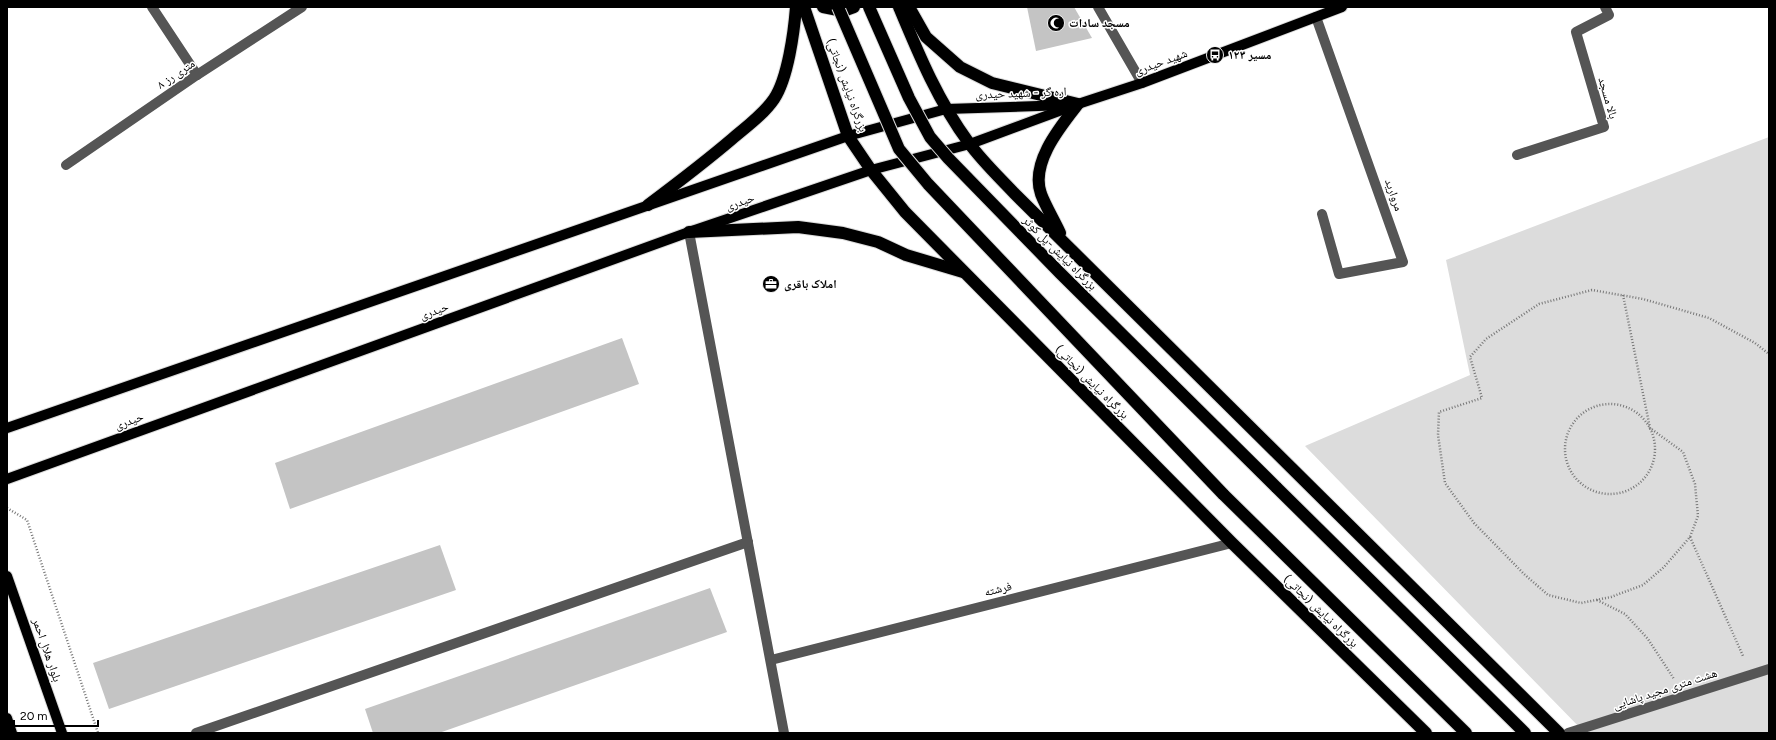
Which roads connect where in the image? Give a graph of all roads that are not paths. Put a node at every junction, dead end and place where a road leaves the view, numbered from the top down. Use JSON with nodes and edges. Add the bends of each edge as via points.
{"nodes":[{"id":1,"x":152,"y":7,"type":"edge"},
{"id":2,"x":302,"y":7,"type":"edge"},
{"id":3,"x":796,"y":7,"type":"edge"},
{"id":4,"x":804,"y":7,"type":"edge"},
{"id":5,"x":823,"y":7,"type":"edge"},
{"id":6,"x":838,"y":7,"type":"edge"},
{"id":7,"x":854,"y":7,"type":"edge"},
{"id":8,"x":868,"y":7,"type":"edge"},
{"id":9,"x":899,"y":7,"type":"edge"},
{"id":10,"x":909,"y":7,"type":"edge"},
{"id":11,"x":1098,"y":7,"type":"edge"},
{"id":12,"x":1342,"y":7,"type":"edge"},
{"id":13,"x":1606,"y":7,"type":"edge"},
{"id":14,"x":1316,"y":17,"type":"junction"},
{"id":15,"x":197,"y":75,"type":"junction"},
{"id":16,"x":1142,"y":83,"type":"junction"},
{"id":17,"x":1078,"y":104,"type":"junction"},
{"id":18,"x":946,"y":109,"type":"junction"},
{"id":19,"x":848,"y":136,"type":"junction"},
{"id":20,"x":970,"y":144,"type":"junction"},
{"id":21,"x":1517,"y":155,"type":"dead end"},
{"id":22,"x":66,"y":165,"type":"dead end"},
{"id":23,"x":871,"y":170,"type":"junction"},
{"id":24,"x":648,"y":205,"type":"junction"},
{"id":25,"x":1322,"y":214,"type":"dead end"},
{"id":26,"x":689,"y":232,"type":"junction"},
{"id":27,"x":1064,"y":242,"type":"junction"},
{"id":28,"x":965,"y":272,"type":"junction"},
{"id":29,"x":7,"y":428,"type":"edge"},
{"id":30,"x":7,"y":479,"type":"edge"},
{"id":31,"x":748,"y":542,"type":"junction"},
{"id":32,"x":1232,"y":543,"type":"junction"},
{"id":33,"x":7,"y":576,"type":"edge"},
{"id":34,"x":771,"y":660,"type":"junction"},
{"id":35,"x":1769,"y":669,"type":"edge"},
{"id":36,"x":7,"y":718,"type":"edge"},
{"id":37,"x":12,"y":733,"type":"edge"},
{"id":38,"x":62,"y":733,"type":"edge"},
{"id":39,"x":196,"y":733,"type":"edge"},
{"id":40,"x":784,"y":733,"type":"edge"},
{"id":41,"x":1426,"y":733,"type":"edge"},
{"id":42,"x":1466,"y":733,"type":"edge"},
{"id":43,"x":1525,"y":733,"type":"edge"},
{"id":44,"x":1559,"y":733,"type":"edge"},
{"id":45,"x":1568,"y":733,"type":"edge"}],
"edges":[{"from":1,"to":15,"type":"street"},
{"from":2,"to":15,"type":"street","name":"۸ متری رز"},
{"from":3,"to":24,"type":"highway","via":[[788,57],[774,98],[755,119]]},
{"from":4,"to":19,"type":"highway","name":"بزرگراه نیایش (نجاتی)"},
{"from":5,"to":7,"type":"highway","via":[[843,11]]},
{"from":6,"to":42,"type":"highway","name":"بزرگراه نیایش (نجاتی)","bridge":true,"via":[[899,149],[939,196],[1223,494]]},
{"from":8,"to":43,"type":"highway","name":"بزرگراه نیایش-پل کوثر","bridge":true,"via":[[909,98],[930,137],[948,158]]},
{"from":9,"to":18,"type":"highway","via":[[926,72]]},
{"from":10,"to":17,"type":"highway","via":[[926,37],[960,67],[992,83]]},
{"from":11,"to":16,"type":"street"},
{"from":12,"to":14,"type":"main road","name":"شهید حیدری"},
{"from":13,"to":21,"type":"street","name":"بالا مسجد","via":[[1609,15],[1576,32],[1604,127]]},
{"from":14,"to":16,"type":"main road","name":"شهید حیدری"},
{"from":14,"to":25,"type":"street","name":"مروارید","via":[[1403,262],[1339,274]]},
{"from":15,"to":22,"type":"street","name":"۸ متری رز"},
{"from":16,"to":17,"type":"main road","name":"شهید حیدری"},
{"from":17,"to":18,"type":"main road","name":"اره گر - شهید حیدری"},
{"from":17,"to":20,"type":"main road","name":"اره گر - شهید حیدری"},
{"from":17,"to":27,"type":"highway","via":[[1058,130],[1039,169],[1040,193]]},
{"from":18,"to":19,"type":"main road","name":"اره گر - شهید حیدری"},
{"from":18,"to":20,"type":"highway"},
{"from":19,"to":23,"type":"highway","name":"بزرگراه نیایش (نجاتی)"},
{"from":19,"to":24,"type":"main road"},
{"from":20,"to":23,"type":"main road","name":"اره گر - شهید حیدری"},
{"from":20,"to":27,"type":"highway","via":[[1014,193]]},
{"from":23,"to":26,"type":"main road","name":"حیدری"},
{"from":23,"to":28,"type":"highway","name":"بزرگراه نیایش (نجاتی)","via":[[905,212]]},
{"from":24,"to":29,"type":"main road"},
{"from":26,"to":28,"type":"highway","via":[[798,227],[820,230],[878,242],[906,254]]},
{"from":26,"to":30,"type":"main road","name":"حیدری"},
{"from":26,"to":31,"type":"street"},
{"from":27,"to":44,"type":"highway"},
{"from":28,"to":32,"type":"highway","name":"بزرگراه نیایش (نجاتی)"},
{"from":31,"to":34,"type":"street"},
{"from":31,"to":39,"type":"street"},
{"from":32,"to":34,"type":"street","name":"فرشته"},
{"from":32,"to":41,"type":"highway","name":"بزرگراه نیایش (نجاتی)"},
{"from":33,"to":38,"type":"main road","name":"بلوار هلال احمر"},
{"from":34,"to":40,"type":"street"},
{"from":35,"to":45,"type":"street","name":"هشت متری مجید پاشایی"},
{"from":36,"to":37,"type":"main road"}]}
